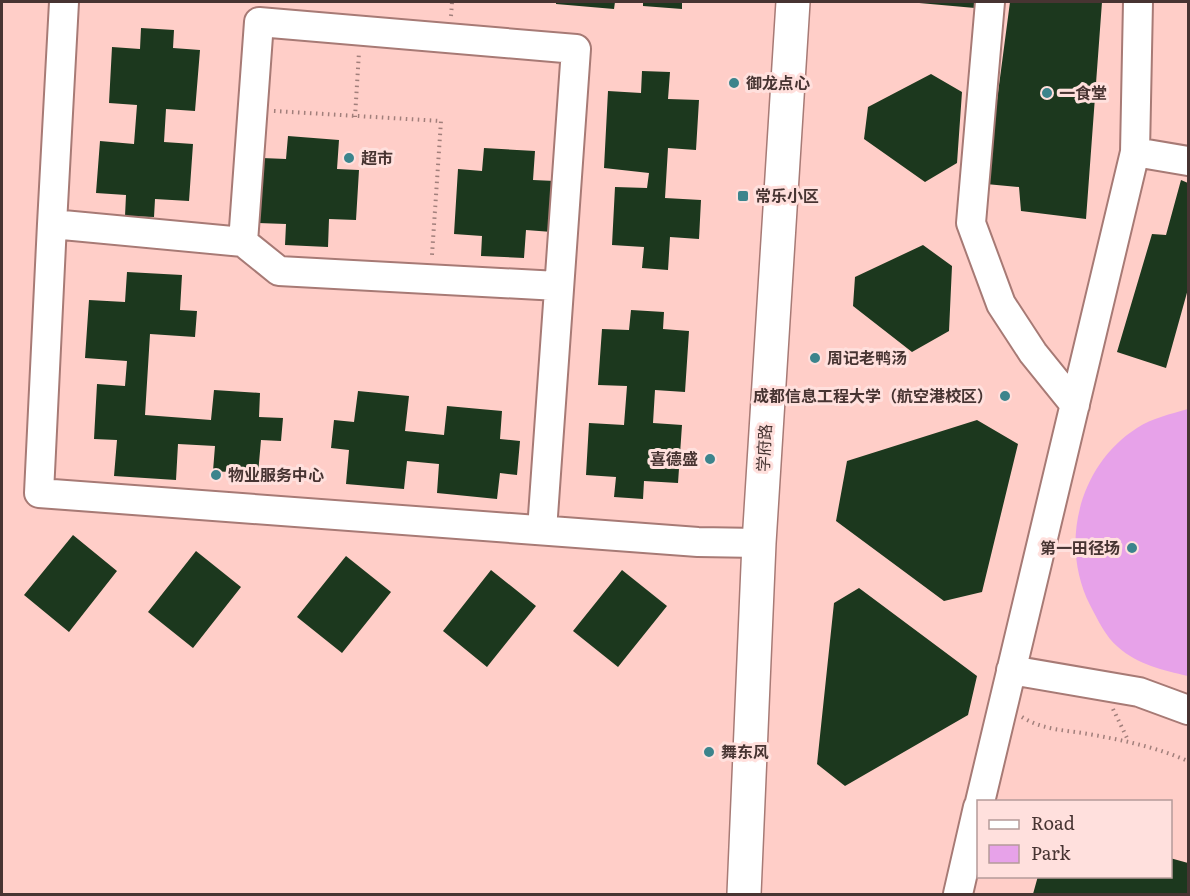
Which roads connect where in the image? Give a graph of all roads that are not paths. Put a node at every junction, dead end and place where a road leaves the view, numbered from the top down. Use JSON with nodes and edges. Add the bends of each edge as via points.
{"nodes":[{"id":1,"x":64,"y":2,"type":"edge"},
{"id":2,"x":793,"y":2,"type":"edge"},
{"id":3,"x":990,"y":2,"type":"edge"},
{"id":4,"x":1138,"y":2,"type":"edge"},
{"id":5,"x":1135,"y":152,"type":"junction"},
{"id":6,"x":1188,"y":162,"type":"edge"},
{"id":7,"x":52,"y":224,"type":"junction"},
{"id":8,"x":243,"y":242,"type":"junction"},
{"id":9,"x":558,"y":286,"type":"junction"},
{"id":10,"x":1075,"y":405,"type":"junction"},
{"id":11,"x":542,"y":530,"type":"junction"},
{"id":12,"x":759,"y":543,"type":"junction"},
{"id":13,"x":1011,"y":670,"type":"junction"},
{"id":14,"x":1188,"y":710,"type":"edge"},
{"id":15,"x":980,"y":800,"type":"edge"},
{"id":16,"x":977,"y":811,"type":"edge"},
{"id":17,"x":744,"y":894,"type":"edge"},
{"id":18,"x":958,"y":894,"type":"edge"}],
"edges":[{"from":1,"to":7,"type":"street"},
{"from":2,"to":12,"type":"main road","name":"学府路"},
{"from":3,"to":10,"type":"street","via":[[971,223],[1001,304],[1033,353]]},
{"from":4,"to":5,"type":"street"},
{"from":5,"to":6,"type":"street"},
{"from":5,"to":10,"type":"street"},
{"from":7,"to":8,"type":"street"},
{"from":7,"to":11,"type":"street","via":[[39,493]]},
{"from":8,"to":9,"type":"street","via":[[279,271]]},
{"from":8,"to":9,"type":"street","via":[[259,22],[576,49]]},
{"from":9,"to":11,"type":"street"},
{"from":10,"to":13,"type":"street"},
{"from":11,"to":12,"type":"street"},
{"from":12,"to":17,"type":"main road","name":"学府路"},
{"from":13,"to":14,"type":"street","via":[[1139,692]]},
{"from":13,"to":15,"type":"street"},
{"from":16,"to":18,"type":"street"}]}
